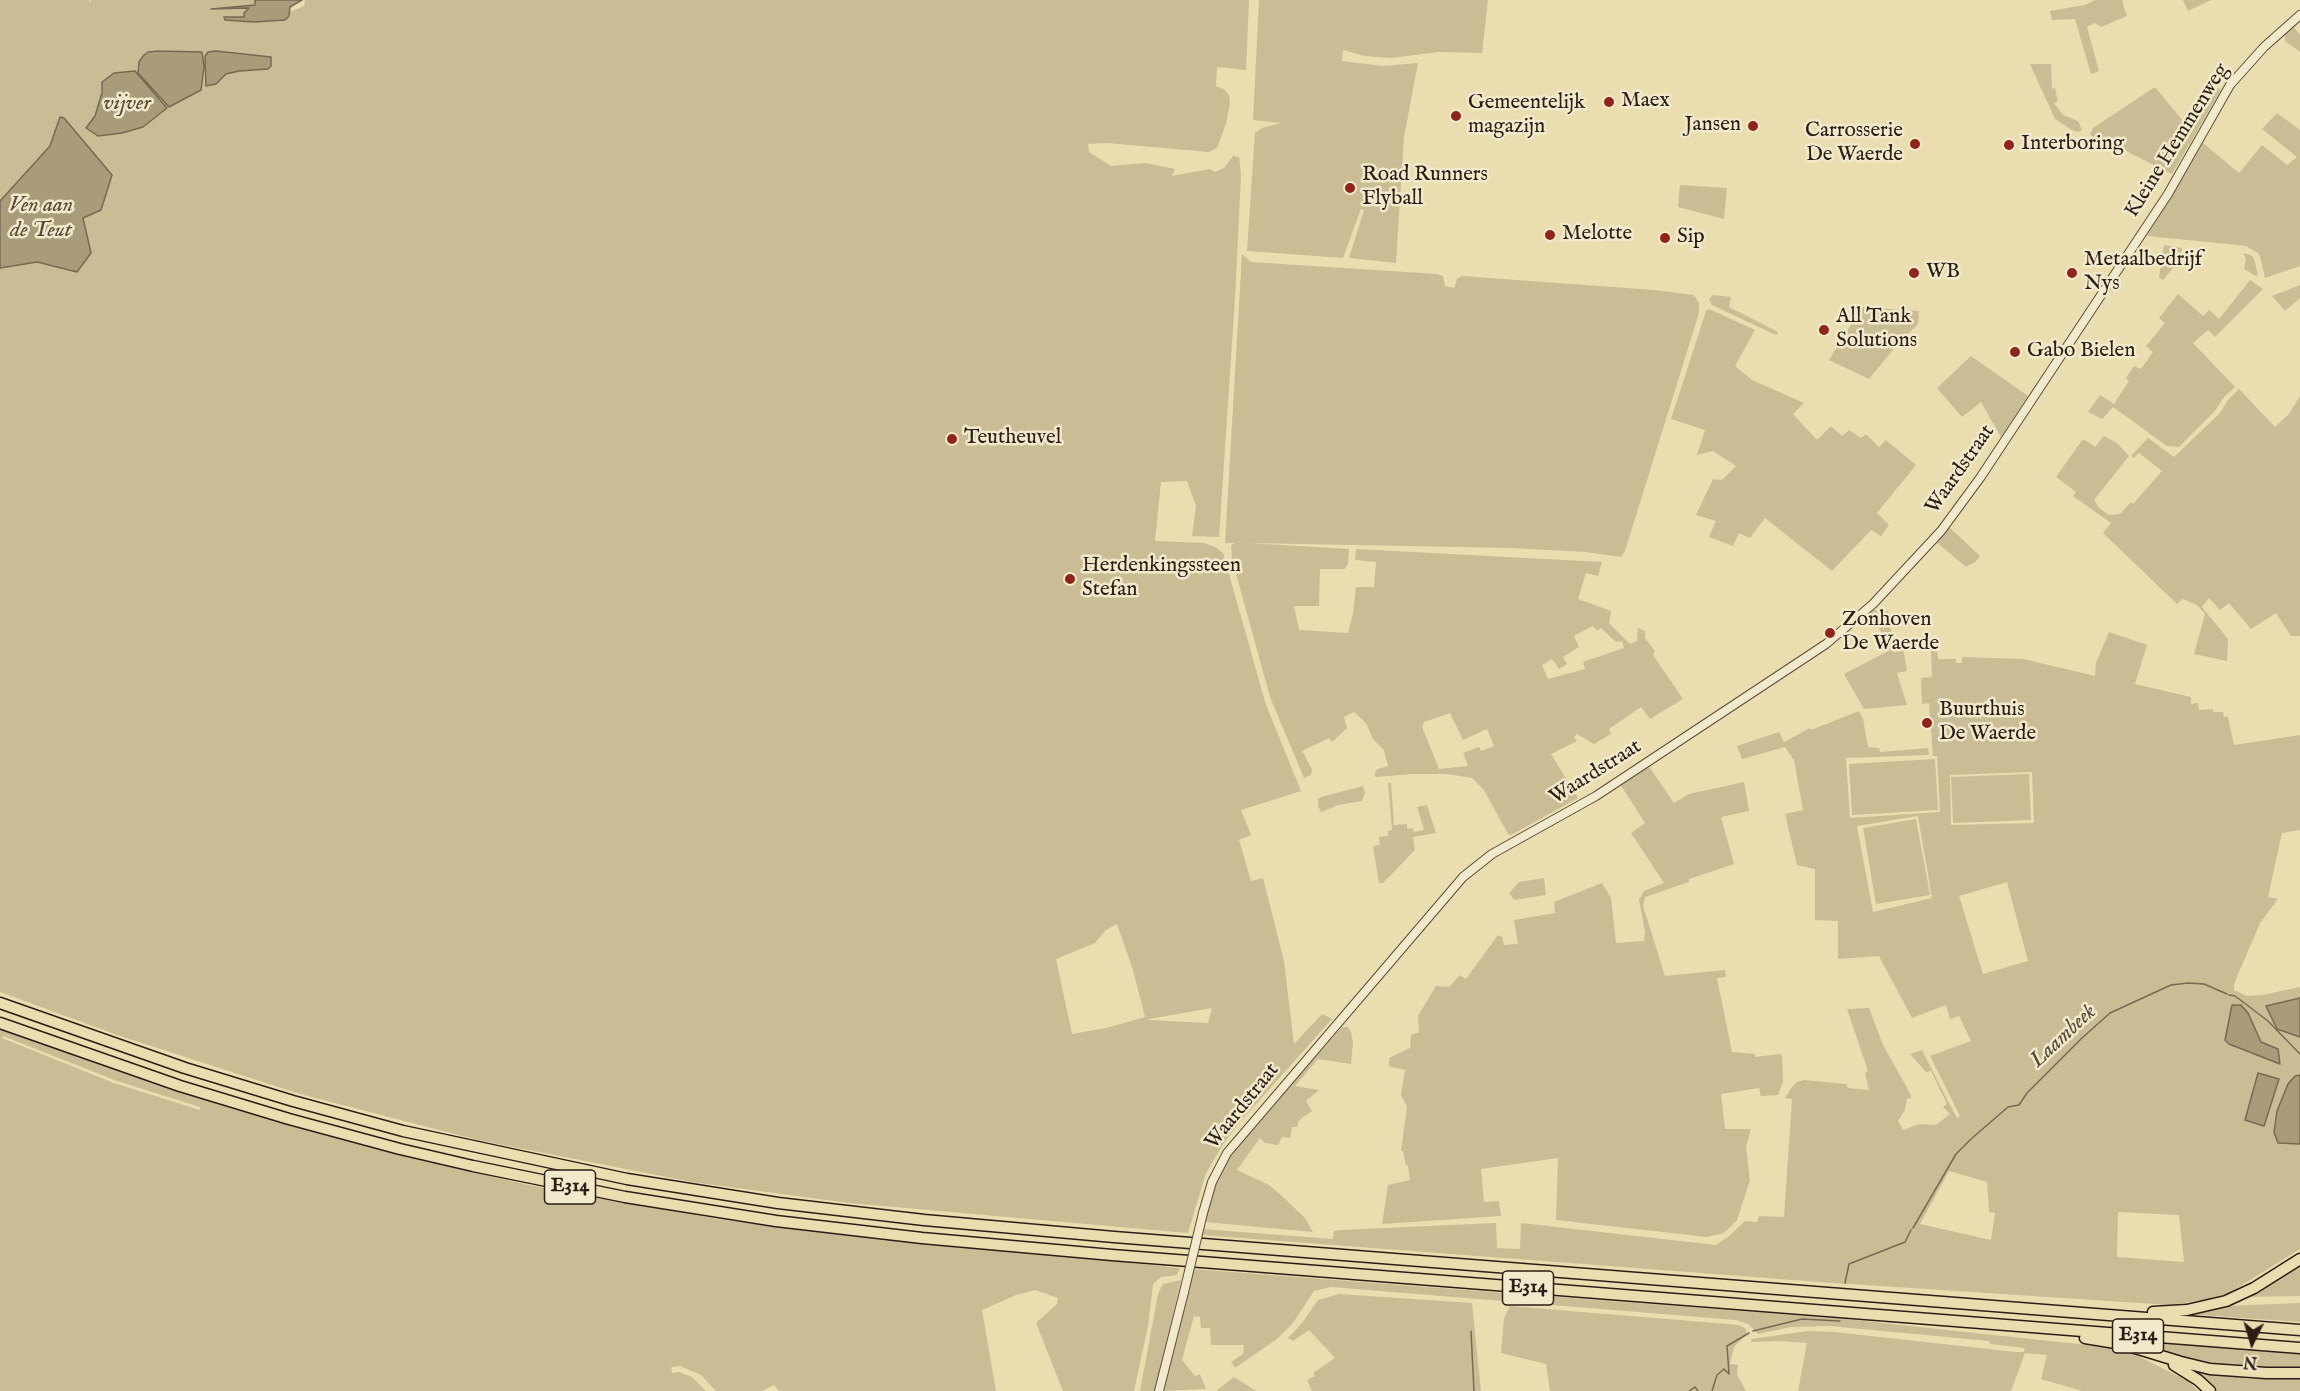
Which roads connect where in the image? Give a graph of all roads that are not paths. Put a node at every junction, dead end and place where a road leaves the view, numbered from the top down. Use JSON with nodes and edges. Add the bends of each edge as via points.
{"nodes":[{"id":1,"x":2300,"y":15,"type":"edge"},
{"id":2,"x":2140,"y":236,"type":"joint"},
{"id":3,"x":0,"y":1003,"type":"edge"},
{"id":4,"x":0,"y":1023,"type":"edge"},
{"id":5,"x":2300,"y":1258,"type":"edge"},
{"id":6,"x":2132,"y":1317,"type":"junction"},
{"id":7,"x":1975,"y":1323,"type":"junction"},
{"id":8,"x":2300,"y":1330,"type":"edge"},
{"id":9,"x":2300,"y":1348,"type":"edge"},
{"id":10,"x":2141,"y":1349,"type":"junction"},
{"id":11,"x":2300,"y":1373,"type":"edge"},
{"id":12,"x":1159,"y":1391,"type":"edge"},
{"id":13,"x":2210,"y":1391,"type":"edge"}],
"edges":[{"from":1,"to":2,"type":"street","name":"Kleine Hemmenweg","via":[[2230,85]]},
{"from":2,"to":12,"type":"street","name":"Waardstraat","bridge":true,"via":[[1980,478],[1941,531],[1873,604],[1826,644],[1758,690],[1589,801],[1492,854],[1463,877],[1227,1153],[1212,1182],[1203,1213]]},
{"from":3,"to":6,"type":"highway","number":"E314","via":[[185,1068],[404,1131],[627,1179],[778,1203],[1114,1238]]},
{"from":4,"to":7,"type":"highway","number":"E314","via":[[191,1089],[400,1149],[699,1210],[987,1245]]},
{"from":5,"to":6,"type":"highway","number":"E314","via":[[2226,1301]]},
{"from":6,"to":8,"type":"highway","number":"E314"},
{"from":7,"to":9,"type":"highway","number":"E314"},
{"from":7,"to":10,"type":"highway","number":"E314","via":[[1999,1330],[2088,1338]]},
{"from":10,"to":11,"type":"highway","number":"E314","via":[[2210,1368]]},
{"from":10,"to":13,"type":"highway","number":"E314","via":[[2183,1370]]}]}
